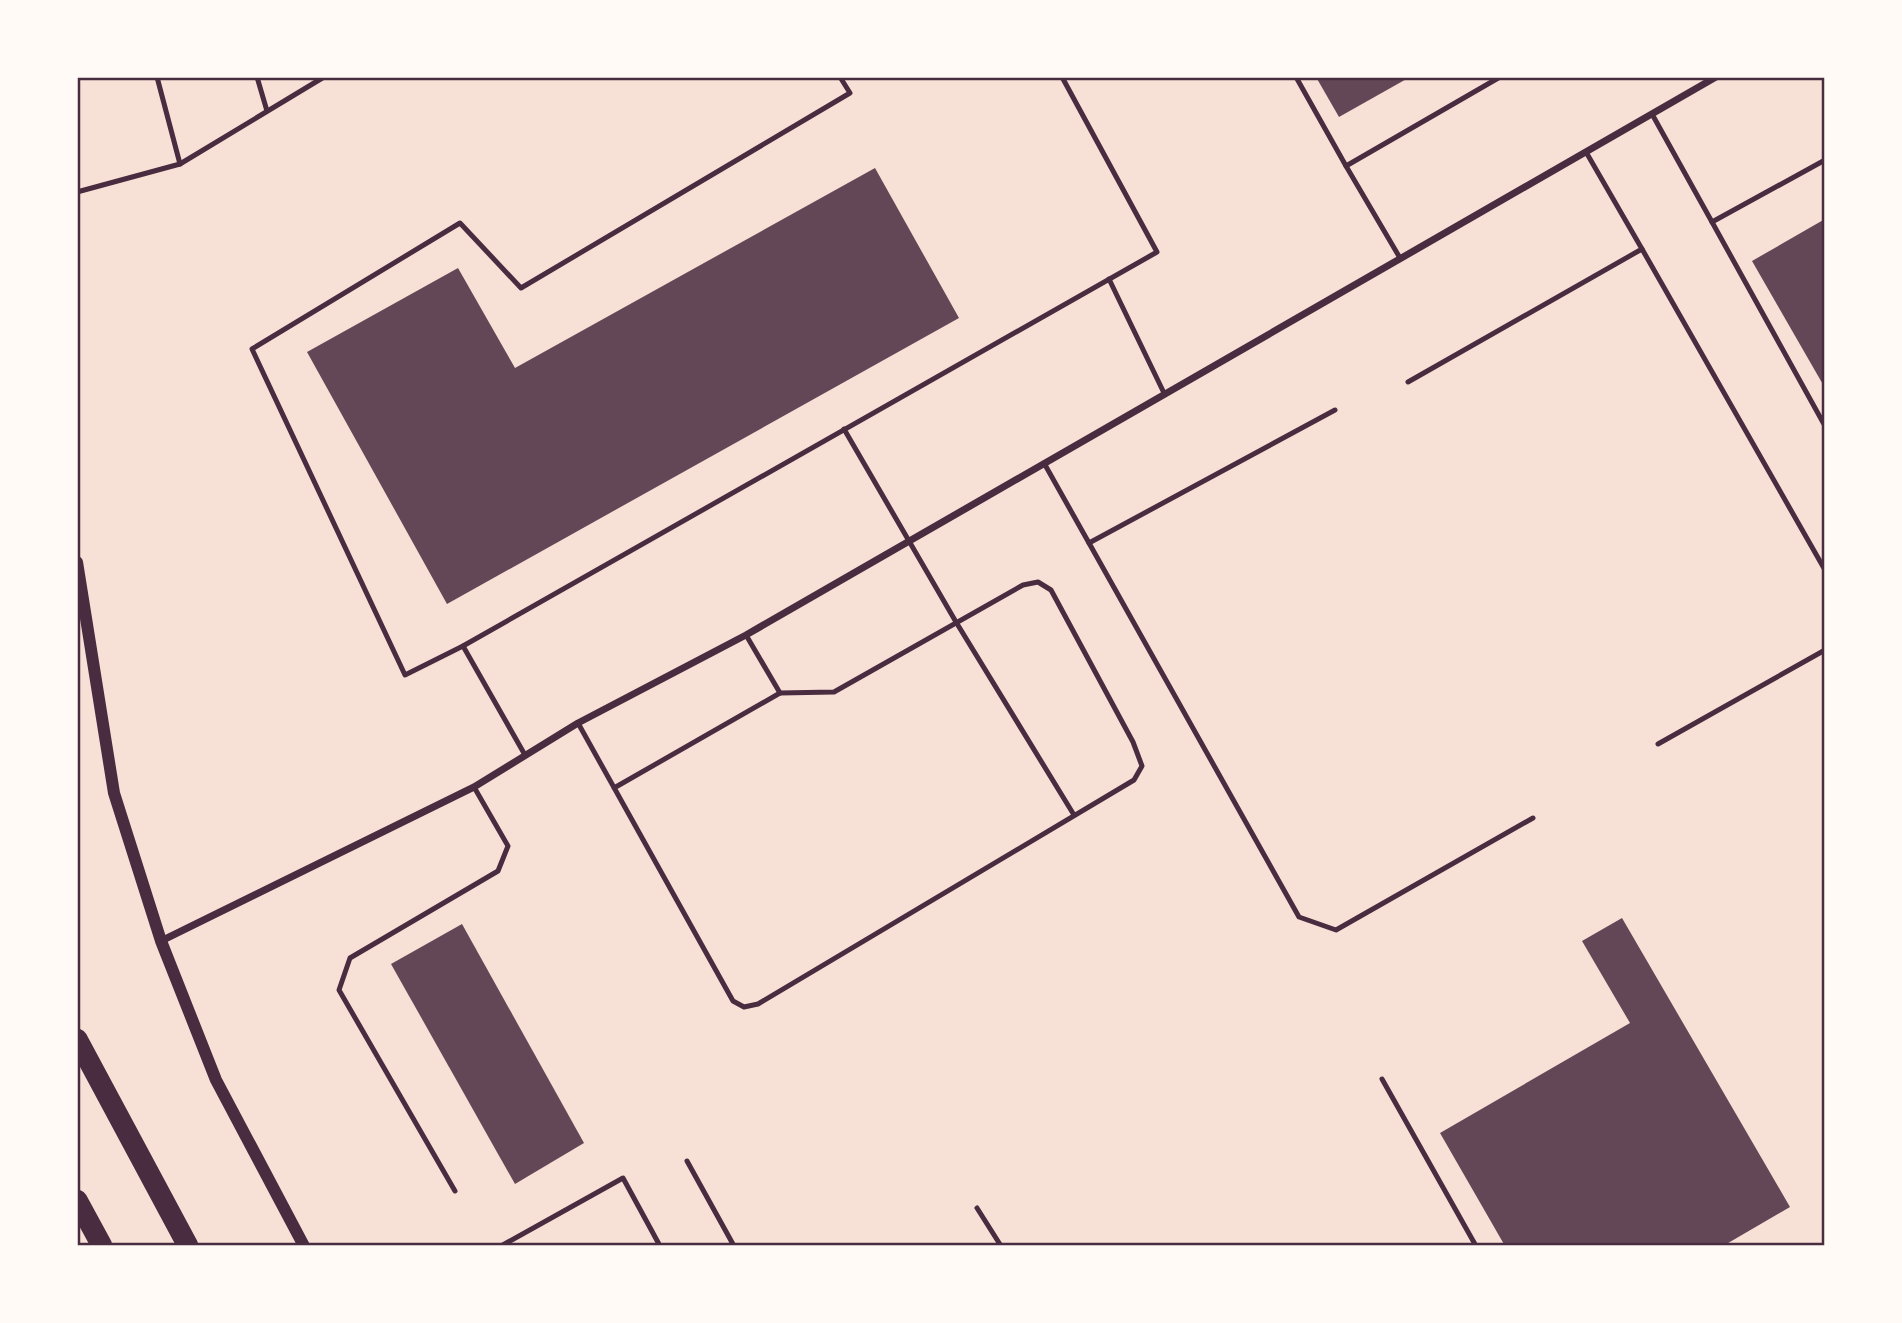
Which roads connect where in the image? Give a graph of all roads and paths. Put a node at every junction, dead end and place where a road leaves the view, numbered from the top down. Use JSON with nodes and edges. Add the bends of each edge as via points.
{"nodes":[{"id":1,"x":157,"y":77,"type":"edge"},
{"id":2,"x":257,"y":77,"type":"edge"},
{"id":3,"x":324,"y":77,"type":"edge"},
{"id":4,"x":840,"y":77,"type":"edge"},
{"id":5,"x":1062,"y":77,"type":"edge"},
{"id":6,"x":1296,"y":77,"type":"edge"},
{"id":7,"x":1500,"y":77,"type":"edge"},
{"id":8,"x":1716,"y":77,"type":"edge"},
{"id":9,"x":267,"y":111,"type":"junction"},
{"id":10,"x":1652,"y":114,"type":"junction"},
{"id":11,"x":1586,"y":152,"type":"junction"},
{"id":12,"x":1825,"y":160,"type":"edge"},
{"id":13,"x":180,"y":164,"type":"junction"},
{"id":14,"x":1346,"y":166,"type":"junction"},
{"id":15,"x":77,"y":192,"type":"edge"},
{"id":16,"x":1712,"y":222,"type":"junction"},
{"id":17,"x":1642,"y":249,"type":"junction"},
{"id":18,"x":1400,"y":258,"type":"junction"},
{"id":19,"x":1109,"y":279,"type":"junction"},
{"id":20,"x":1408,"y":382,"type":"dead end"},
{"id":21,"x":1164,"y":393,"type":"junction"},
{"id":22,"x":1335,"y":410,"type":"dead end"},
{"id":23,"x":1825,"y":426,"type":"edge"},
{"id":24,"x":844,"y":429,"type":"junction"},
{"id":25,"x":1043,"y":463,"type":"junction"},
{"id":26,"x":909,"y":541,"type":"junction"},
{"id":27,"x":1089,"y":543,"type":"junction"},
{"id":28,"x":77,"y":562,"type":"edge"},
{"id":29,"x":1825,"y":570,"type":"edge"},
{"id":30,"x":956,"y":622,"type":"junction"},
{"id":31,"x":746,"y":635,"type":"junction"},
{"id":32,"x":463,"y":646,"type":"junction"},
{"id":33,"x":1825,"y":650,"type":"edge"},
{"id":34,"x":780,"y":693,"type":"junction"},
{"id":35,"x":578,"y":723,"type":"junction"},
{"id":36,"x":1658,"y":744,"type":"dead end"},
{"id":37,"x":525,"y":755,"type":"junction"},
{"id":38,"x":474,"y":787,"type":"junction"},
{"id":39,"x":614,"y":788,"type":"junction"},
{"id":40,"x":1074,"y":815,"type":"junction"},
{"id":41,"x":1533,"y":818,"type":"dead end"},
{"id":42,"x":161,"y":941,"type":"junction"},
{"id":43,"x":77,"y":1039,"type":"edge"},
{"id":44,"x":1382,"y":1079,"type":"dead end"},
{"id":45,"x":687,"y":1161,"type":"dead end"},
{"id":46,"x":455,"y":1191,"type":"dead end"},
{"id":47,"x":77,"y":1200,"type":"edge"},
{"id":48,"x":977,"y":1208,"type":"dead end"},
{"id":49,"x":102,"y":1246,"type":"edge"},
{"id":50,"x":188,"y":1246,"type":"edge"},
{"id":51,"x":304,"y":1246,"type":"edge"},
{"id":52,"x":501,"y":1246,"type":"edge"},
{"id":53,"x":660,"y":1246,"type":"edge"},
{"id":54,"x":734,"y":1246,"type":"edge"},
{"id":55,"x":1001,"y":1246,"type":"edge"},
{"id":56,"x":1476,"y":1246,"type":"edge"}],
"edges":[{"from":1,"to":13,"type":"lane"},
{"from":2,"to":9,"type":"lane"},
{"from":3,"to":9,"type":"lane"},
{"from":4,"to":32,"type":"lane","via":[[850,93],[521,288],[460,223],[252,349],[405,675]]},
{"from":5,"to":19,"type":"lane","via":[[1157,251]]},
{"from":6,"to":14,"type":"lane"},
{"from":7,"to":14,"type":"lane"},
{"from":8,"to":10,"type":"street"},
{"from":9,"to":13,"type":"lane"},
{"from":10,"to":11,"type":"street"},
{"from":10,"to":16,"type":"lane"},
{"from":11,"to":17,"type":"lane"},
{"from":11,"to":18,"type":"street"},
{"from":12,"to":16,"type":"lane"},
{"from":13,"to":15,"type":"lane"},
{"from":14,"to":18,"type":"lane"},
{"from":16,"to":23,"type":"lane"},
{"from":17,"to":20,"type":"lane"},
{"from":17,"to":29,"type":"lane"},
{"from":18,"to":21,"type":"street"},
{"from":19,"to":21,"type":"lane"},
{"from":19,"to":24,"type":"lane"},
{"from":21,"to":25,"type":"street"},
{"from":22,"to":27,"type":"lane"},
{"from":24,"to":26,"type":"lane"},
{"from":24,"to":32,"type":"lane"},
{"from":25,"to":26,"type":"street"},
{"from":25,"to":27,"type":"lane"},
{"from":26,"to":30,"type":"lane"},
{"from":26,"to":31,"type":"street"},
{"from":27,"to":41,"type":"lane","via":[[1299,917],[1336,930]]},
{"from":28,"to":42,"type":"street","via":[[114,793]]},
{"from":30,"to":34,"type":"lane","via":[[834,692]]},
{"from":30,"to":40,"type":"lane"},
{"from":30,"to":40,"type":"lane","via":[[1023,585],[1038,582],[1051,590],[1142,766],[1134,780]]},
{"from":31,"to":34,"type":"lane"},
{"from":31,"to":35,"type":"street"},
{"from":32,"to":37,"type":"lane"},
{"from":33,"to":36,"type":"lane"},
{"from":34,"to":39,"type":"lane"},
{"from":35,"to":37,"type":"street"},
{"from":35,"to":39,"type":"lane"},
{"from":37,"to":38,"type":"street"},
{"from":38,"to":42,"type":"street"},
{"from":38,"to":46,"type":"lane","via":[[508,846],[498,871],[350,958],[339,990]]},
{"from":39,"to":40,"type":"lane","via":[[733,1001],[744,1007],[758,1004]]},
{"from":42,"to":51,"type":"street","via":[[216,1080]]},
{"from":43,"to":50,"type":"highway"},
{"from":44,"to":56,"type":"lane"},
{"from":45,"to":54,"type":"lane"},
{"from":47,"to":49,"type":"highway"},
{"from":48,"to":55,"type":"lane"},
{"from":52,"to":53,"type":"lane","via":[[623,1178]]}]}
